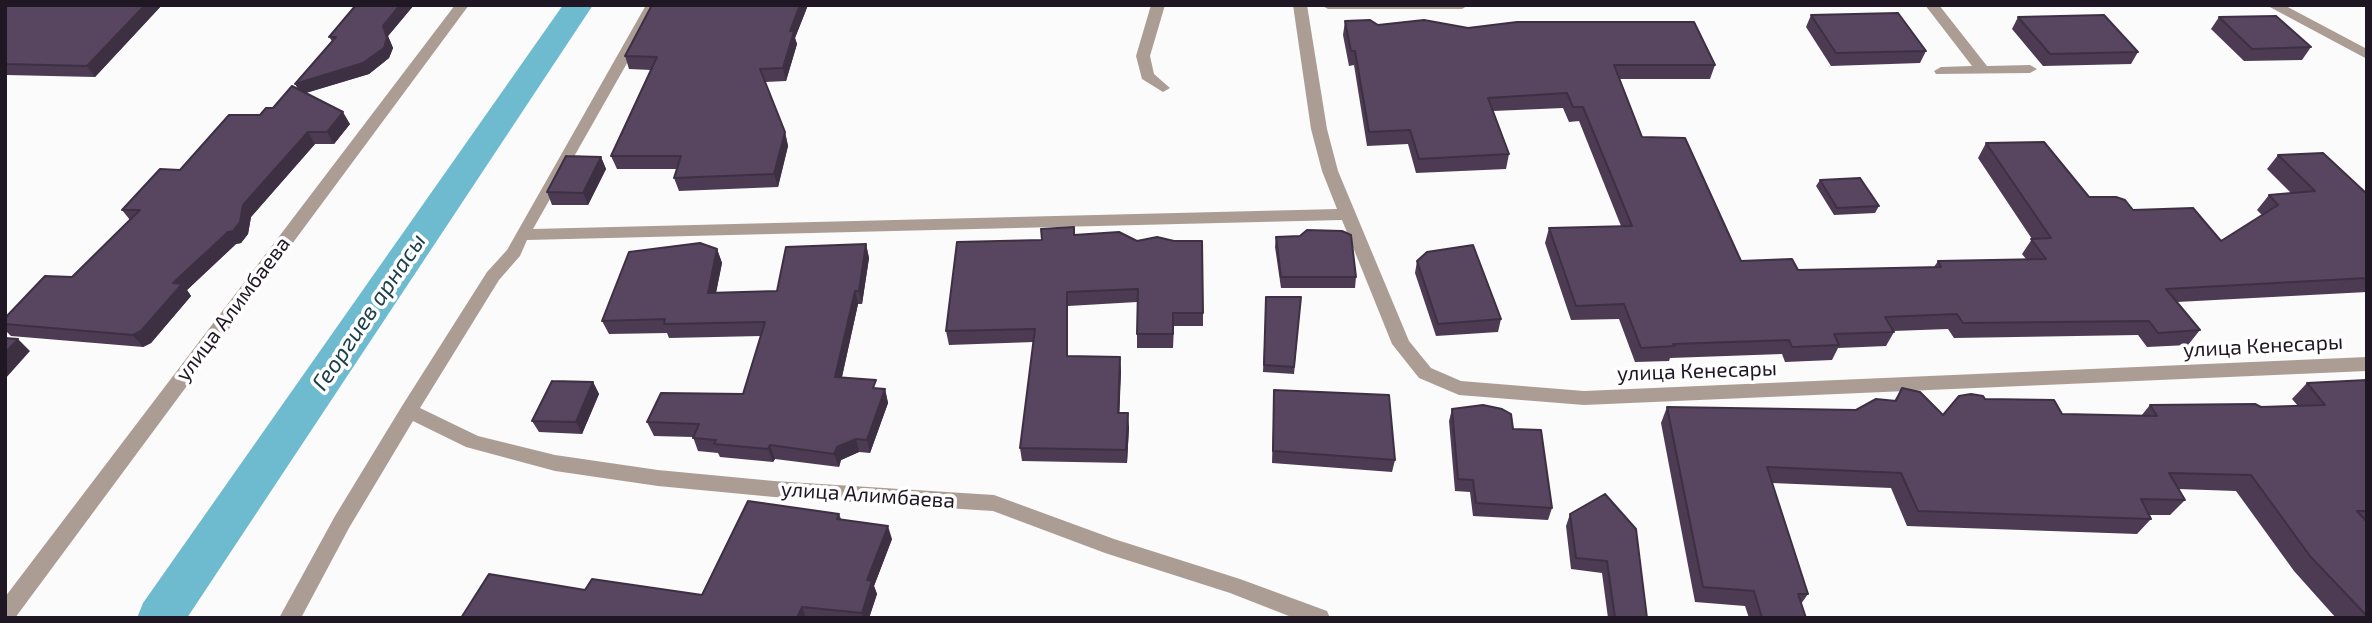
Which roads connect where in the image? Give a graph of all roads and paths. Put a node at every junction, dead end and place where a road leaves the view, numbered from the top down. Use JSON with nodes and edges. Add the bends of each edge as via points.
{"nodes":[{"id":1,"x":462,"y":5,"type":"edge"},
{"id":2,"x":653,"y":5,"type":"edge"},
{"id":3,"x":1157,"y":5,"type":"edge"},
{"id":4,"x":1300,"y":5,"type":"edge"},
{"id":5,"x":1328,"y":5,"type":"edge"},
{"id":6,"x":1462,"y":5,"type":"edge"},
{"id":7,"x":1932,"y":5,"type":"edge"},
{"id":8,"x":2273,"y":5,"type":"edge"},
{"id":9,"x":2367,"y":55,"type":"edge"},
{"id":10,"x":2030,"y":69,"type":"dead end"},
{"id":11,"x":1941,"y":71,"type":"dead end"},
{"id":12,"x":1983,"y":71,"type":"junction"},
{"id":13,"x":1163,"y":88,"type":"dead end"},
{"id":14,"x":1348,"y":215,"type":"junction"},
{"id":15,"x":521,"y":235,"type":"junction"},
{"id":16,"x":2367,"y":364,"type":"edge"},
{"id":17,"x":409,"y":411,"type":"junction"},
{"id":18,"x":5,"y":614,"type":"edge"},
{"id":19,"x":290,"y":618,"type":"edge"},
{"id":20,"x":1319,"y":618,"type":"edge"}],
"edges":[{"from":1,"to":18,"type":"street","name":"улица Алимбаева"},
{"from":2,"to":15,"type":"street"},
{"from":3,"to":13,"type":"street","via":[[1143,56],[1147,76]]},
{"from":4,"to":14,"type":"street","name":"улица Кенесары","via":[[1319,129]]},
{"from":5,"to":6,"type":"street"},
{"from":7,"to":12,"type":"street"},
{"from":8,"to":9,"type":"street"},
{"from":10,"to":12,"type":"street"},
{"from":11,"to":12,"type":"street"},
{"from":14,"to":15,"type":"street"},
{"from":14,"to":16,"type":"street","name":"улица Кенесары","via":[[1401,344],[1425,373],[1459,388],[1533,396],[1636,396]]},
{"from":15,"to":17,"type":"street"},
{"from":17,"to":19,"type":"street"},
{"from":17,"to":20,"type":"street","name":"улица Алимбаева","via":[[473,442],[555,463],[774,489],[994,503]]}]}
